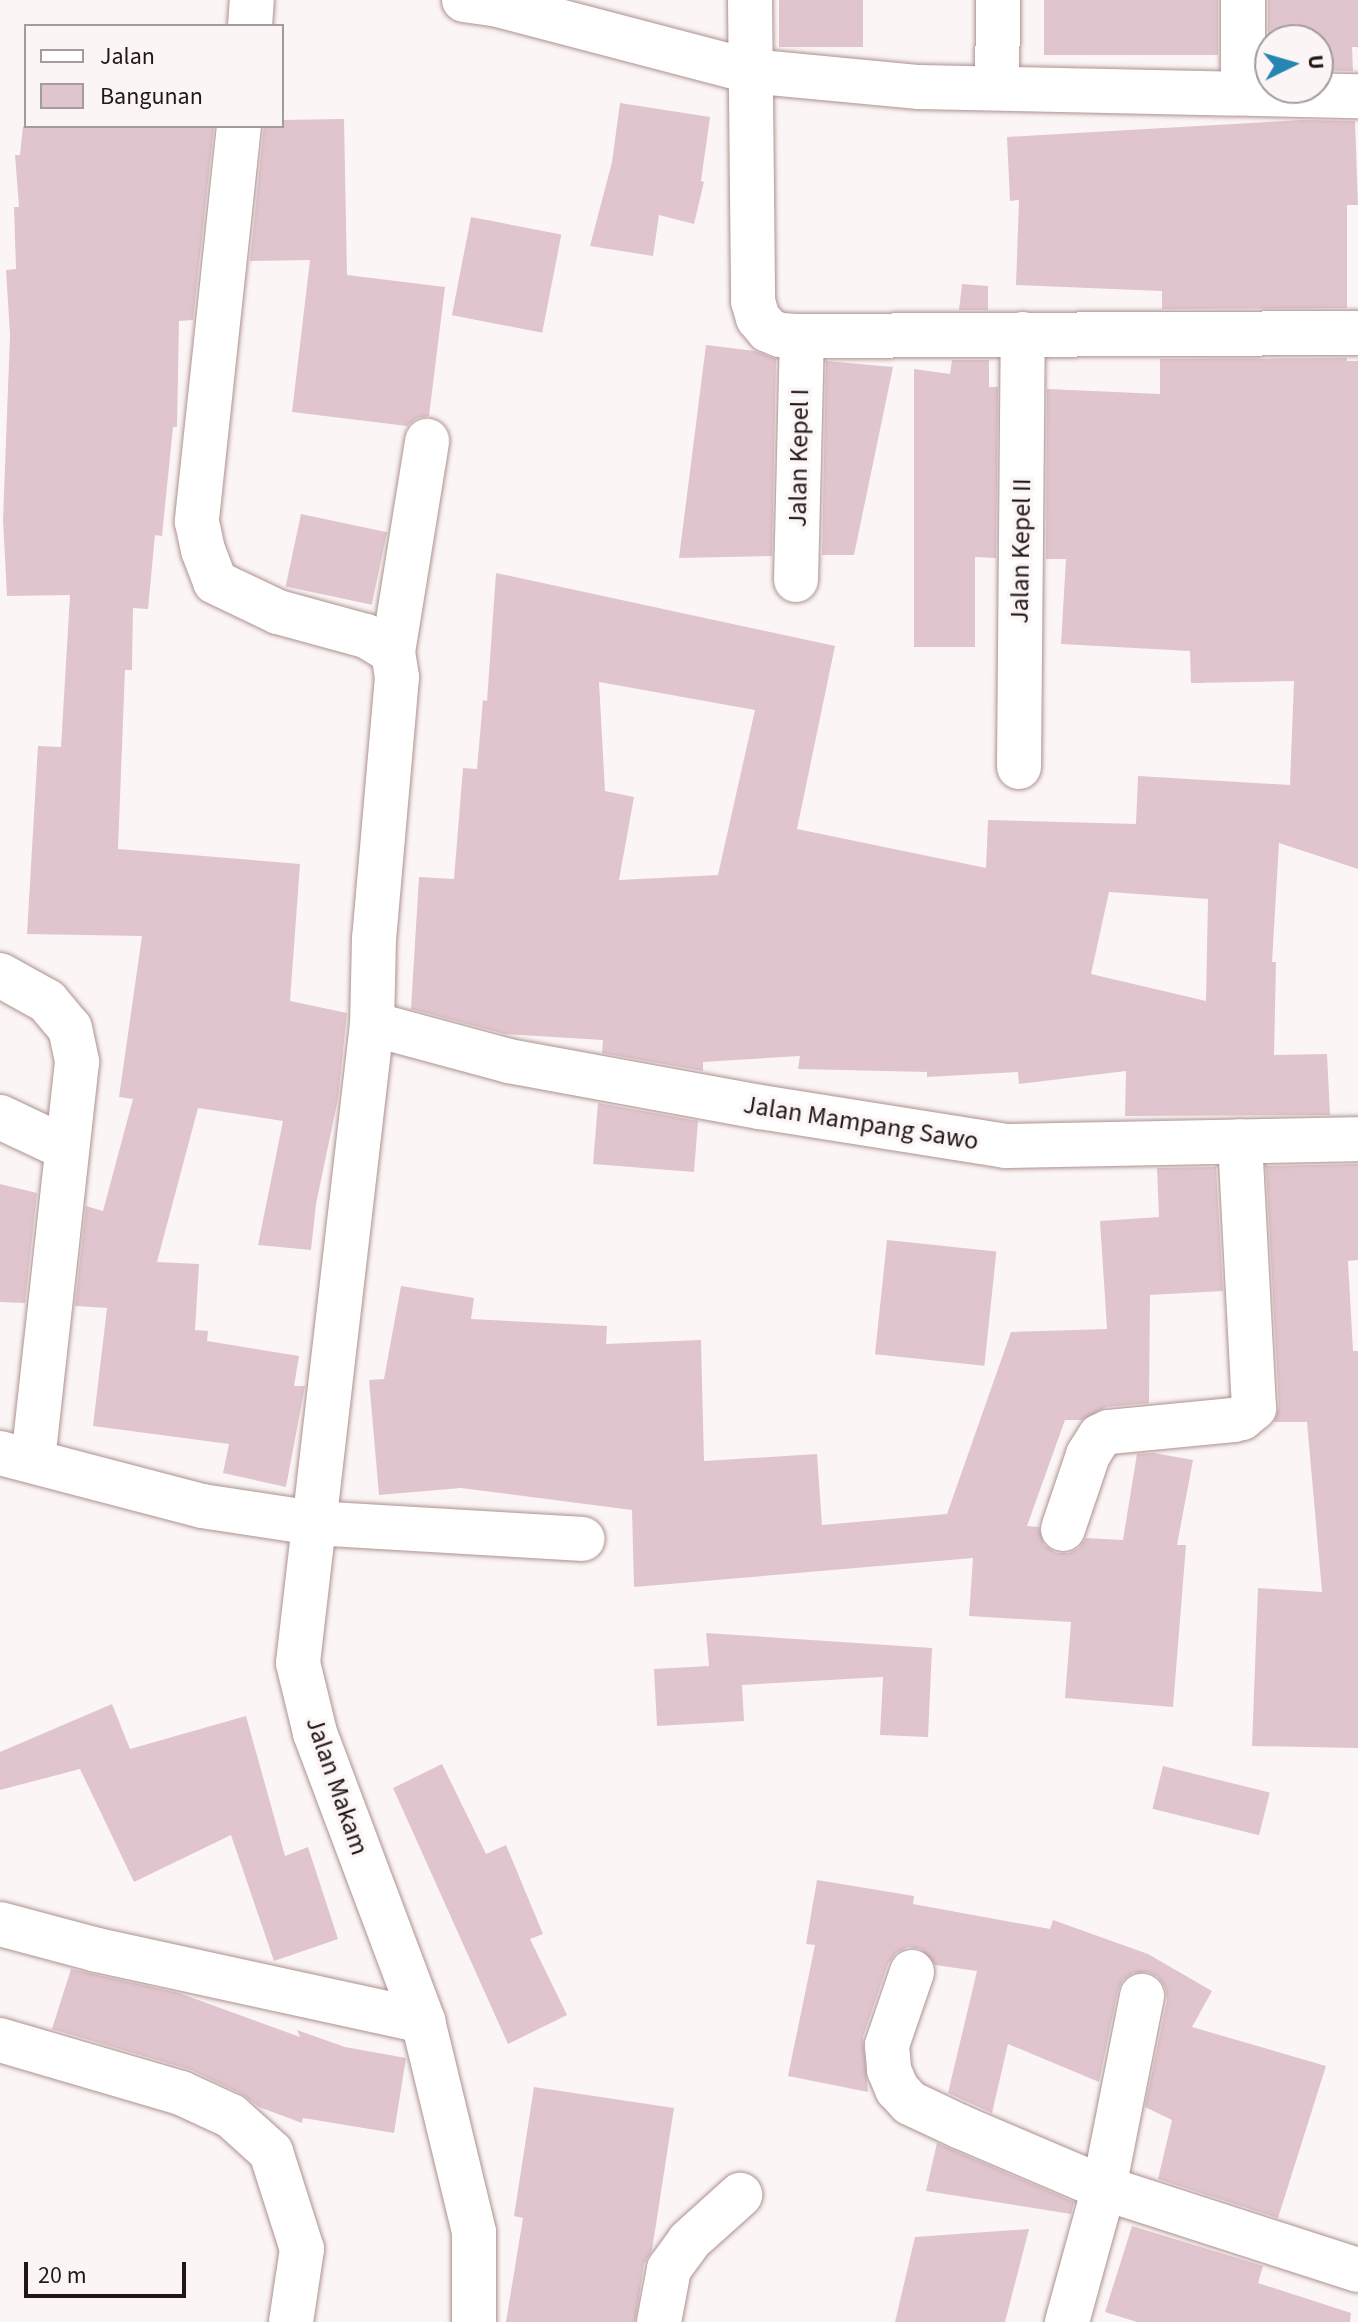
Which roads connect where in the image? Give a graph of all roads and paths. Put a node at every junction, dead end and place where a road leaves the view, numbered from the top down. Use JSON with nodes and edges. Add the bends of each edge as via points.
{"nodes":[{"id":1,"x":252,"y":0,"type":"edge"},
{"id":2,"x":750,"y":0,"type":"edge"},
{"id":3,"x":998,"y":0,"type":"edge"},
{"id":4,"x":1243,"y":0,"type":"edge"},
{"id":5,"x":484,"y":1,"type":"edge"},
{"id":6,"x":250,"y":24,"type":"edge"},
{"id":7,"x":749,"y":71,"type":"junction"},
{"id":8,"x":997,"y":88,"type":"junction"},
{"id":9,"x":1243,"y":93,"type":"junction"},
{"id":10,"x":1358,"y":96,"type":"edge"},
{"id":11,"x":239,"y":128,"type":"edge"},
{"id":12,"x":1358,"y":333,"type":"edge"},
{"id":13,"x":1023,"y":334,"type":"junction"},
{"id":14,"x":802,"y":336,"type":"junction"},
{"id":15,"x":427,"y":441,"type":"dead end"},
{"id":16,"x":796,"y":580,"type":"dead end"},
{"id":17,"x":393,"y":652,"type":"junction"},
{"id":18,"x":1019,"y":767,"type":"dead end"},
{"id":19,"x":0,"y":975,"type":"edge"},
{"id":20,"x":372,"y":1024,"type":"junction"},
{"id":21,"x":0,"y":1117,"type":"edge"},
{"id":22,"x":1358,"y":1139,"type":"edge"},
{"id":23,"x":1240,"y":1141,"type":"junction"},
{"id":24,"x":66,"y":1148,"type":"junction"},
{"id":25,"x":16,"y":1457,"type":"edge"},
{"id":26,"x":314,"y":1523,"type":"junction"},
{"id":27,"x":1063,"y":1529,"type":"dead end"},
{"id":28,"x":583,"y":1539,"type":"dead end"},
{"id":29,"x":0,"y":1924,"type":"edge"},
{"id":30,"x":912,"y":1972,"type":"dead end"},
{"id":31,"x":1142,"y":1996,"type":"dead end"},
{"id":32,"x":423,"y":2021,"type":"junction"},
{"id":33,"x":0,"y":2040,"type":"edge"},
{"id":34,"x":1104,"y":2188,"type":"junction"},
{"id":35,"x":740,"y":2195,"type":"dead end"},
{"id":36,"x":1355,"y":2257,"type":"edge"},
{"id":37,"x":291,"y":2322,"type":"edge"},
{"id":38,"x":474,"y":2322,"type":"edge"},
{"id":39,"x":659,"y":2322,"type":"edge"},
{"id":40,"x":1067,"y":2322,"type":"edge"}],
"edges":[{"from":1,"to":6,"type":"street"},
{"from":2,"to":7,"type":"street"},
{"from":3,"to":8,"type":"street"},
{"from":4,"to":9,"type":"street"},
{"from":5,"to":7,"type":"street"},
{"from":7,"to":8,"type":"street","via":[[919,87]]},
{"from":7,"to":14,"type":"street","via":[[753,301],[768,330]]},
{"from":8,"to":9,"type":"street"},
{"from":9,"to":10,"type":"street"},
{"from":11,"to":17,"type":"street","via":[[197,522],[203,550],[215,582],[278,612],[366,636]]},
{"from":12,"to":13,"type":"street"},
{"from":13,"to":14,"type":"street"},
{"from":13,"to":18,"type":"street","name":"Jalan Kepel II"},
{"from":14,"to":16,"type":"street","name":"Jalan Kepel I"},
{"from":15,"to":17,"type":"street","name":"Jalan Makam"},
{"from":17,"to":20,"type":"street","name":"Jalan Makam","via":[[397,677],[374,938]]},
{"from":19,"to":24,"type":"street","via":[[47,1001],[70,1028],[77,1062]]},
{"from":20,"to":23,"type":"street","name":"Jalan Mampang Sawo","via":[[509,1061],[1005,1146]]},
{"from":20,"to":26,"type":"street","name":"Jalan Makam"},
{"from":21,"to":24,"type":"street"},
{"from":22,"to":23,"type":"street","name":"Jalan Mampang Sawo"},
{"from":23,"to":27,"type":"street","via":[[1254,1408],[1242,1418],[1100,1436],[1088,1455]]},
{"from":24,"to":25,"type":"street"},
{"from":25,"to":26,"type":"street","via":[[202,1506]]},
{"from":26,"to":28,"type":"street"},
{"from":26,"to":32,"type":"street","name":"Jalan Makam","via":[[298,1663],[315,1733]]},
{"from":29,"to":32,"type":"street"},
{"from":30,"to":34,"type":"street","via":[[887,2045],[897,2089],[910,2103]]},
{"from":31,"to":34,"type":"street"},
{"from":32,"to":38,"type":"street","name":"Jalan Makam","via":[[474,2232]]},
{"from":33,"to":37,"type":"street","via":[[181,2093],[231,2116],[271,2152],[302,2249]]},
{"from":34,"to":36,"type":"street"},
{"from":34,"to":40,"type":"street"},
{"from":35,"to":39,"type":"street","via":[[689,2241],[669,2269]]}]}
